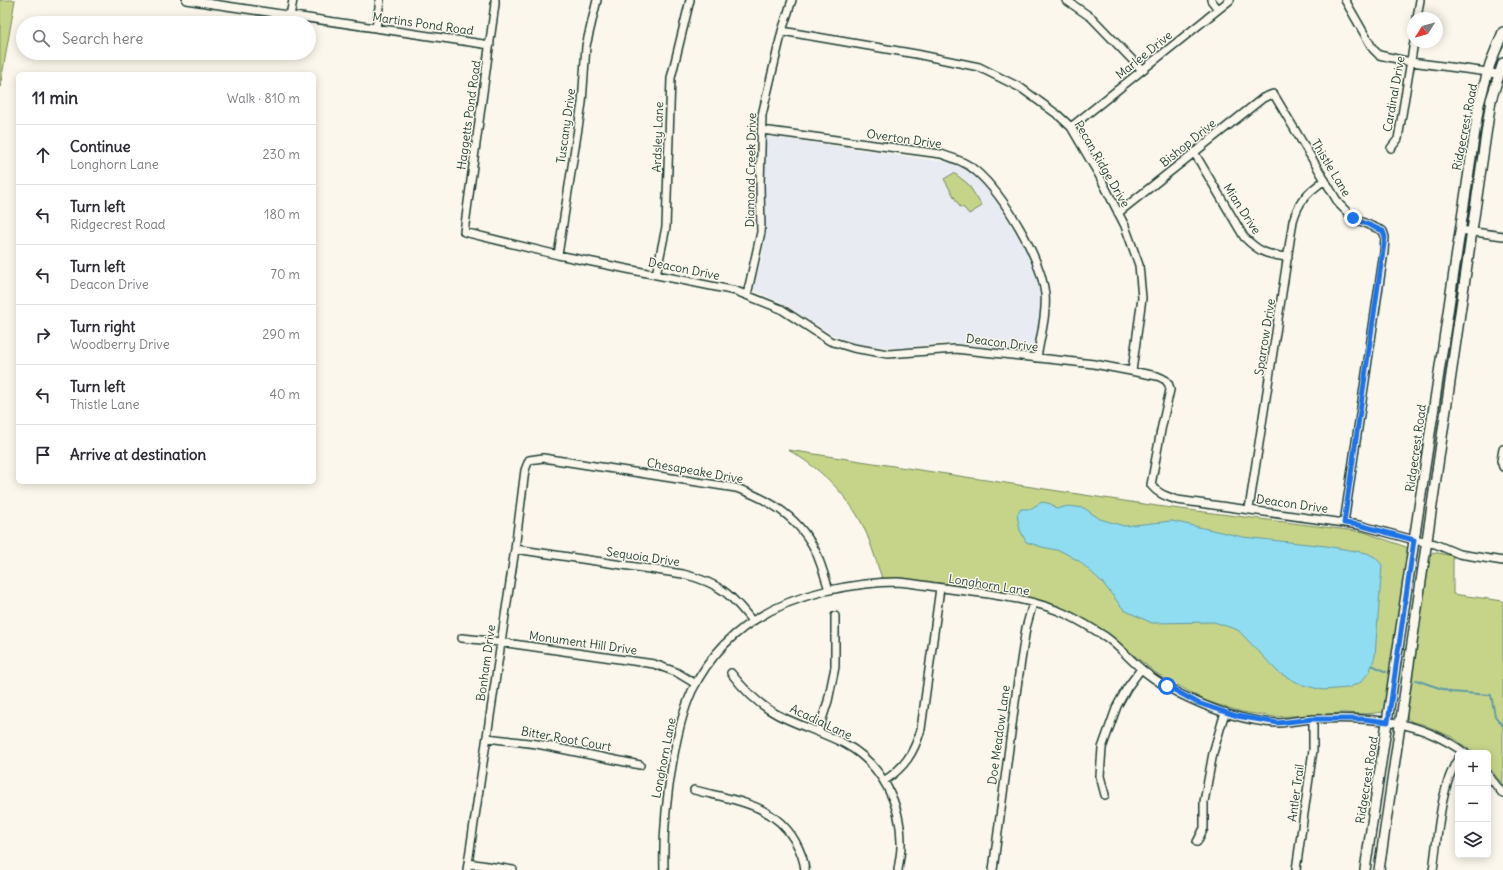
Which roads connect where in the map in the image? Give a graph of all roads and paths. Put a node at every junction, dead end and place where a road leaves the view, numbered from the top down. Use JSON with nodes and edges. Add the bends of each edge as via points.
{"nodes":[{"id":1,"x":186,"y":0,"type":"edge"},
{"id":2,"x":293,"y":0,"type":"edge"},
{"id":3,"x":380,"y":0,"type":"edge"},
{"id":4,"x":495,"y":0,"type":"edge"},
{"id":5,"x":597,"y":0,"type":"edge"},
{"id":6,"x":690,"y":0,"type":"edge"},
{"id":7,"x":792,"y":0,"type":"edge"},
{"id":8,"x":1066,"y":0,"type":"edge"},
{"id":9,"x":1210,"y":0,"type":"edge"},
{"id":10,"x":1230,"y":0,"type":"edge"},
{"id":11,"x":1345,"y":0,"type":"edge"},
{"id":12,"x":1420,"y":0,"type":"edge"},
{"id":13,"x":206,"y":2,"type":"edge"},
{"id":14,"x":1218,"y":9,"type":"junction"},
{"id":15,"x":1418,"y":12,"type":"edge"},
{"id":16,"x":290,"y":16,"type":"joint"},
{"id":17,"x":316,"y":20,"type":"edge"},
{"id":18,"x":376,"y":28,"type":"junction"},
{"id":19,"x":782,"y":31,"type":"junction"},
{"id":20,"x":1503,"y":32,"type":"edge"},
{"id":21,"x":490,"y":45,"type":"junction"},
{"id":22,"x":1413,"y":48,"type":"edge"},
{"id":23,"x":1411,"y":62,"type":"junction"},
{"id":24,"x":1503,"y":62,"type":"edge"},
{"id":25,"x":1142,"y":70,"type":"junction"},
{"id":26,"x":1488,"y":72,"type":"junction"},
{"id":27,"x":1499,"y":76,"type":"junction"},
{"id":28,"x":1273,"y":94,"type":"joint"},
{"id":29,"x":1071,"y":127,"type":"junction"},
{"id":30,"x":762,"y":130,"type":"junction"},
{"id":31,"x":1391,"y":148,"type":"dead end"},
{"id":32,"x":1194,"y":152,"type":"junction"},
{"id":33,"x":1325,"y":180,"type":"junction"},
{"id":34,"x":1118,"y":213,"type":"junction"},
{"id":35,"x":1460,"y":230,"type":"junction"},
{"id":36,"x":1472,"y":231,"type":"junction"},
{"id":37,"x":464,"y":232,"type":"joint"},
{"id":38,"x":1503,"y":236,"type":"edge"},
{"id":39,"x":558,"y":255,"type":"junction"},
{"id":40,"x":1288,"y":257,"type":"junction"},
{"id":41,"x":656,"y":275,"type":"junction"},
{"id":42,"x":747,"y":295,"type":"junction"},
{"id":43,"x":1037,"y":358,"type":"junction"},
{"id":44,"x":1132,"y":371,"type":"junction"},
{"id":45,"x":1503,"y":449,"type":"edge"},
{"id":46,"x":529,"y":460,"type":"joint"},
{"id":47,"x":1503,"y":467,"type":"edge"},
{"id":48,"x":1249,"y":509,"type":"junction"},
{"id":49,"x":1344,"y":523,"type":"junction"},
{"id":50,"x":1414,"y":540,"type":"junction"},
{"id":51,"x":1426,"y":542,"type":"junction"},
{"id":52,"x":515,"y":549,"type":"junction"},
{"id":53,"x":1503,"y":561,"type":"edge"},
{"id":54,"x":940,"y":588,"type":"junction"},
{"id":55,"x":830,"y":590,"type":"junction"},
{"id":56,"x":1033,"y":603,"type":"junction"},
{"id":57,"x":835,"y":616,"type":"dead end"},
{"id":58,"x":752,"y":621,"type":"junction"},
{"id":59,"x":462,"y":638,"type":"dead end"},
{"id":60,"x":500,"y":642,"type":"junction"},
{"id":61,"x":1141,"y":668,"type":"junction"},
{"id":62,"x":731,"y":673,"type":"dead end"},
{"id":63,"x":696,"y":684,"type":"junction"},
{"id":64,"x":1225,"y":712,"type":"junction"},
{"id":65,"x":1313,"y":719,"type":"junction"},
{"id":66,"x":1388,"y":722,"type":"junction"},
{"id":67,"x":1400,"y":724,"type":"junction"},
{"id":68,"x":818,"y":732,"type":"junction"},
{"id":69,"x":487,"y":738,"type":"junction"},
{"id":70,"x":1459,"y":750,"type":"edge"},
{"id":71,"x":1455,"y":763,"type":"edge"},
{"id":72,"x":640,"y":765,"type":"dead end"},
{"id":73,"x":1491,"y":779,"type":"edge"},
{"id":74,"x":884,"y":781,"type":"junction"},
{"id":75,"x":694,"y":790,"type":"dead end"},
{"id":76,"x":1503,"y":794,"type":"edge"},
{"id":77,"x":1105,"y":795,"type":"dead end"},
{"id":78,"x":1197,"y":842,"type":"dead end"},
{"id":79,"x":467,"y":867,"type":"edge"},
{"id":80,"x":513,"y":870,"type":"edge"},
{"id":81,"x":664,"y":870,"type":"edge"},
{"id":82,"x":804,"y":870,"type":"edge"},
{"id":83,"x":898,"y":870,"type":"edge"},
{"id":84,"x":993,"y":870,"type":"edge"},
{"id":85,"x":1296,"y":870,"type":"edge"},
{"id":86,"x":1365,"y":870,"type":"edge"},
{"id":87,"x":1379,"y":870,"type":"edge"},
{"id":88,"x":1433,"y":870,"type":"edge"}],
"edges":[{"from":1,"to":13,"type":"street","name":"Martins Pond Road"},
{"from":2,"to":16,"type":"street"},
{"from":3,"to":18,"type":"street"},
{"from":4,"to":21,"type":"street","name":"Haggetts Pond Road"},
{"from":5,"to":39,"type":"street","name":"Tuscany Drive","via":[[586,46],[582,103]]},
{"from":6,"to":41,"type":"street","name":"Ardsley Lane","via":[[671,78],[666,227]]},
{"from":7,"to":19,"type":"street","name":"Diamond Creek Drive"},
{"from":8,"to":25,"type":"street","via":[[1092,18]]},
{"from":9,"to":14,"type":"street"},
{"from":10,"to":14,"type":"street","name":"Marlee Drive"},
{"from":11,"to":23,"type":"street","via":[[1373,50],[1379,55]]},
{"from":12,"to":15,"type":"street"},
{"from":13,"to":16,"type":"street","name":"Martins Pond Road"},
{"from":14,"to":25,"type":"street","name":"Marlee Drive"},
{"from":17,"to":18,"type":"street","name":"Martins Pond Road"},
{"from":18,"to":21,"type":"street","name":"Martins Pond Road"},
{"from":19,"to":29,"type":"street","name":"Pecan Ridge Drive","via":[[979,67],[1021,88]]},
{"from":19,"to":30,"type":"street","name":"Diamond Creek Drive","via":[[762,115]]},
{"from":20,"to":26,"type":"main road","name":"Ridgecrest Road"},
{"from":21,"to":37,"type":"street","name":"Haggetts Pond Road"},
{"from":22,"to":23,"type":"street","name":"Cardinal Drive"},
{"from":23,"to":26,"type":"street"},
{"from":23,"to":31,"type":"street","name":"Cardinal Drive","via":[[1398,139]]},
{"from":24,"to":27,"type":"main road","name":"Ridgecrest Road"},
{"from":25,"to":29,"type":"street","name":"Marlee Drive"},
{"from":26,"to":27,"type":"street"},
{"from":26,"to":35,"type":"main road","name":"Ridgecrest Road","via":[[1479,104]]},
{"from":27,"to":36,"type":"main road","name":"Ridgecrest Road","via":[[1491,100]]},
{"from":28,"to":32,"type":"street","name":"Bishop Drive","via":[[1263,98]]},
{"from":28,"to":33,"type":"street","name":"Thistle Lane"},
{"from":29,"to":34,"type":"street","name":"Pecan Ridge Drive"},
{"from":30,"to":42,"type":"street","name":"Diamond Creek Drive","via":[[761,232]]},
{"from":30,"to":43,"type":"street","name":"Overton Drive","via":[[941,154],[975,170],[991,186],[1010,213],[1038,264],[1045,296]]},
{"from":32,"to":34,"type":"street","name":"Bishop Drive"},
{"from":32,"to":40,"type":"street","name":"Mian Drive","via":[[1244,236],[1255,248],[1267,254]]},
{"from":33,"to":40,"type":"street","name":"Sparrow Drive","via":[[1309,191],[1299,203],[1293,221]]},
{"from":33,"to":49,"type":"street","name":"Thistle Lane","via":[[1345,212],[1383,231],[1385,237]]},
{"from":34,"to":44,"type":"street","name":"Pecan Ridge Drive","via":[[1139,265],[1142,298]]},
{"from":35,"to":36,"type":"street"},
{"from":35,"to":50,"type":"main road","name":"Ridgecrest Road"},
{"from":36,"to":38,"type":"street"},
{"from":36,"to":51,"type":"main road","name":"Ridgecrest Road"},
{"from":37,"to":39,"type":"street","name":"Deacon Drive"},
{"from":39,"to":41,"type":"street","name":"Deacon Drive"},
{"from":40,"to":48,"type":"street","name":"Sparrow Drive"},
{"from":41,"to":42,"type":"street","name":"Deacon Drive"},
{"from":42,"to":43,"type":"street","name":"Deacon Drive","via":[[781,309],[830,341],[854,348],[888,354],[954,348]]},
{"from":43,"to":44,"type":"street","name":"Deacon Drive"},
{"from":44,"to":48,"type":"street","name":"Deacon Drive","via":[[1157,376],[1169,384],[1170,390],[1151,485],[1156,491],[1177,500]]},
{"from":45,"to":47,"type":"street"},
{"from":46,"to":52,"type":"street","name":"Bonham Drive","via":[[525,470]]},
{"from":46,"to":55,"type":"street","name":"Chesapeake Drive","via":[[543,458],[674,478],[736,488],[756,495],[774,505],[802,531],[814,548]]},
{"from":48,"to":49,"type":"street","name":"Deacon Drive"},
{"from":49,"to":50,"type":"street","name":"Deacon Drive"},
{"from":50,"to":51,"type":"street","name":"Deacon Drive"},
{"from":50,"to":66,"type":"main road","name":"Ridgecrest Road"},
{"from":51,"to":53,"type":"street","name":"Deacon Drive","via":[[1460,554]]},
{"from":51,"to":67,"type":"main road","name":"Ridgecrest Road"},
{"from":52,"to":58,"type":"street","name":"Sequoia Drive","via":[[700,578],[726,591]]},
{"from":52,"to":60,"type":"street","name":"Bonham Drive"},
{"from":54,"to":55,"type":"street","name":"Longhorn Lane","via":[[897,582]]},
{"from":54,"to":56,"type":"street","name":"Longhorn Lane","via":[[999,595]]},
{"from":54,"to":74,"type":"street","via":[[921,729],[904,765]]},
{"from":55,"to":58,"type":"street","name":"Longhorn Lane","via":[[782,604]]},
{"from":56,"to":61,"type":"street","name":"Longhorn Lane","via":[[1069,616],[1107,638]]},
{"from":56,"to":84,"type":"street","name":"Doe Meadow Lane","via":[[1020,668]]},
{"from":57,"to":68,"type":"street","via":[[835,667]]},
{"from":58,"to":63,"type":"street","name":"Longhorn Lane","via":[[727,641]]},
{"from":59,"to":60,"type":"street","name":"Monument Hill Drive"},
{"from":60,"to":63,"type":"street","name":"Monument Hill Drive","via":[[654,664],[676,672]]},
{"from":60,"to":69,"type":"street","name":"Bonham Drive"},
{"from":61,"to":64,"type":"street","name":"Longhorn Lane","via":[[1198,703]]},
{"from":61,"to":77,"type":"street","via":[[1117,706],[1102,748],[1100,776]]},
{"from":62,"to":68,"type":"street","name":"Acadia Lane","via":[[749,694],[762,704],[777,714]]},
{"from":63,"to":81,"type":"street","name":"Longhorn Lane","via":[[681,721],[669,782]]},
{"from":64,"to":65,"type":"street","name":"Longhorn Lane","via":[[1278,723]]},
{"from":64,"to":78,"type":"street","via":[[1213,753],[1204,802],[1204,828]]},
{"from":65,"to":66,"type":"street","name":"Longhorn Lane"},
{"from":65,"to":85,"type":"street","name":"Antler Trail","via":[[1313,750]]},
{"from":66,"to":67,"type":"street","name":"Longhorn Lane"},
{"from":66,"to":86,"type":"main road","name":"Ridgecrest Road"},
{"from":67,"to":70,"type":"street","name":"Longhorn Lane","via":[[1430,732]]},
{"from":67,"to":87,"type":"main road","name":"Ridgecrest Road"},
{"from":68,"to":74,"type":"street","name":"Acadia Lane","via":[[859,753]]},
{"from":69,"to":72,"type":"street","name":"Bitter Root Court","via":[[537,744]]},
{"from":69,"to":79,"type":"street","name":"Bonham Drive"},
{"from":71,"to":88,"type":"street","via":[[1445,789]]},
{"from":73,"to":76,"type":"street"},
{"from":74,"to":83,"type":"street","name":"Acadia Lane","via":[[900,832]]},
{"from":75,"to":82,"type":"street","via":[[746,803],[774,816],[788,830],[797,846],[804,862]]},
{"from":79,"to":80,"type":"street"}]}
